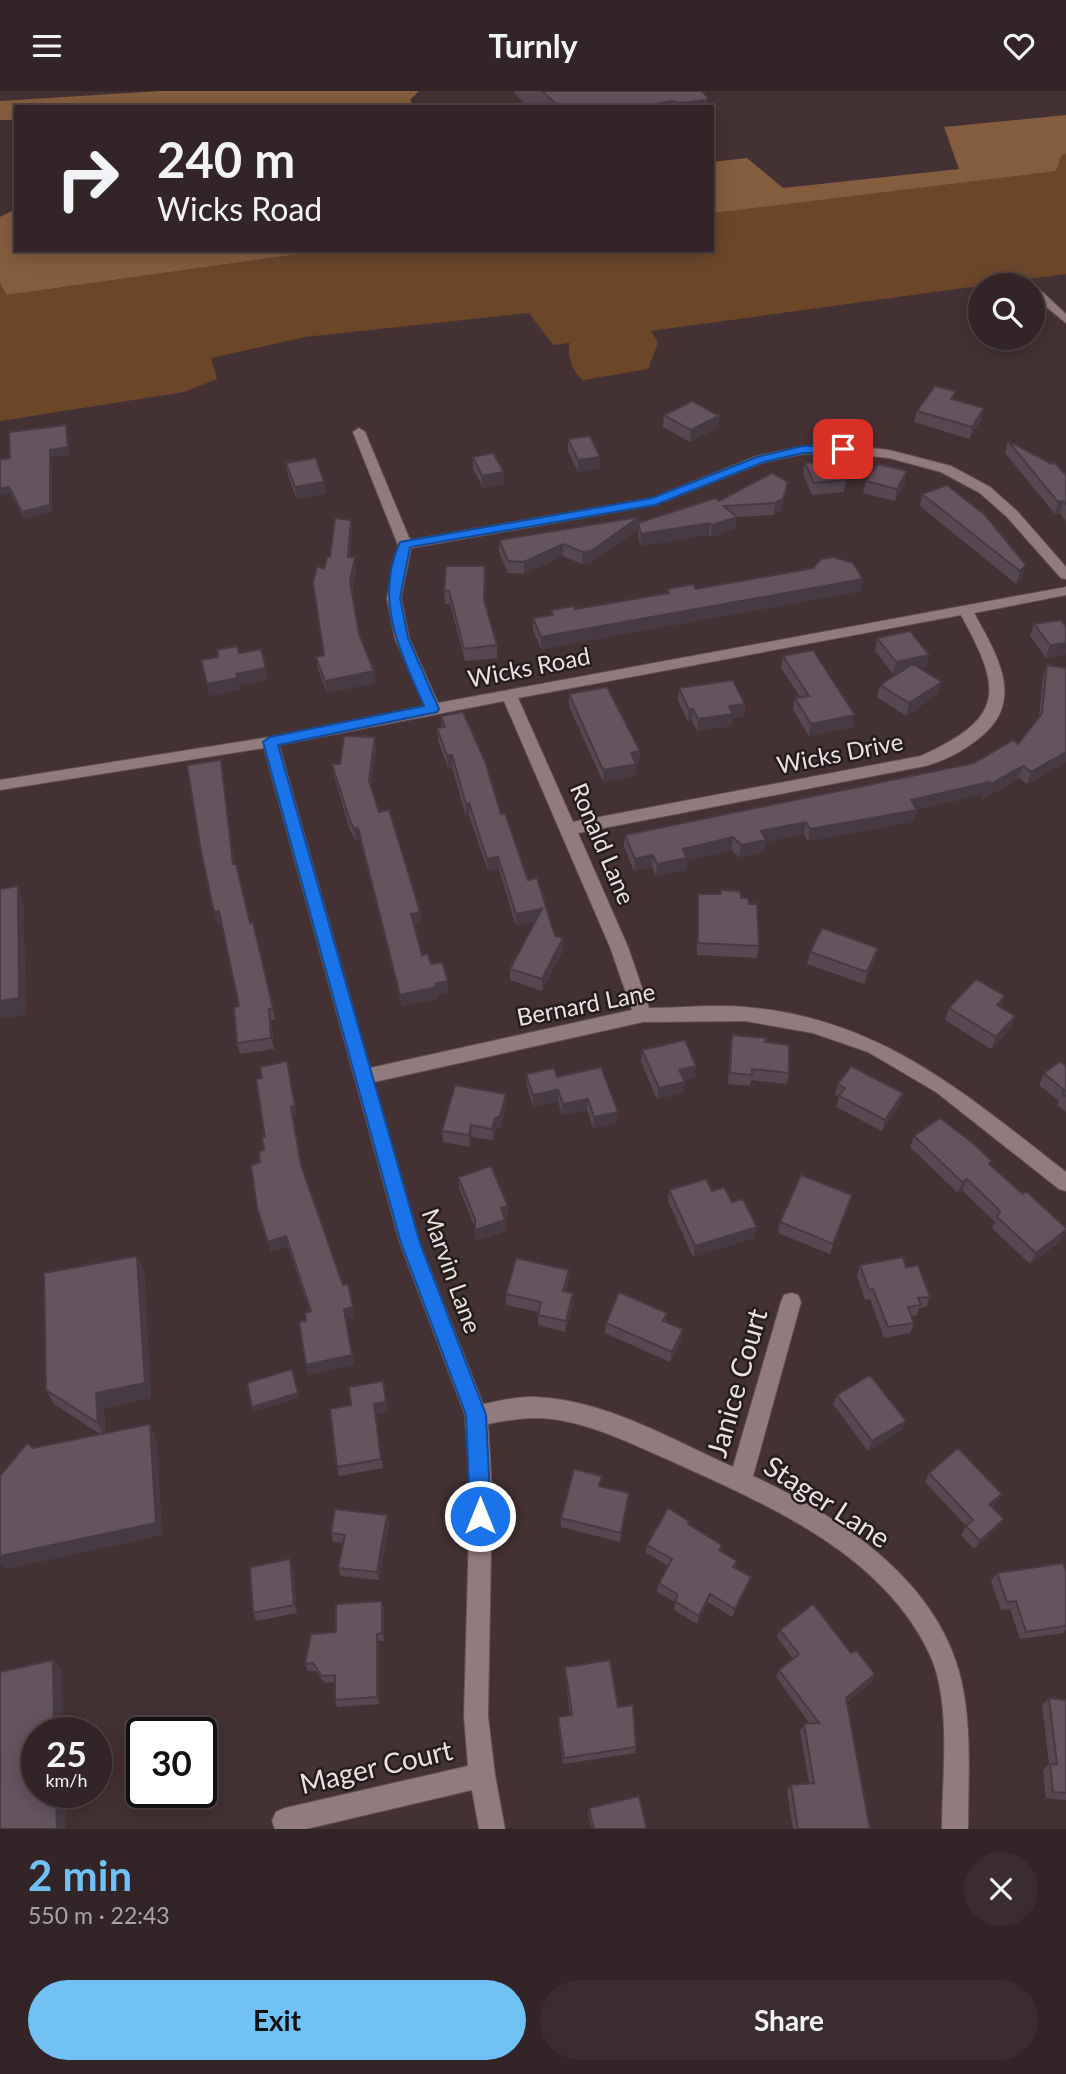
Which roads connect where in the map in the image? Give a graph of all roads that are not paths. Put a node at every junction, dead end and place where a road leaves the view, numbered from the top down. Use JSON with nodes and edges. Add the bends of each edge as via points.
{"nodes":[{"id":1,"x":1045,"y":300,"type":"edge"},
{"id":2,"x":1066,"y":320,"type":"edge"},
{"id":3,"x":359,"y":432,"type":"dead end"},
{"id":4,"x":405,"y":545,"type":"junction"},
{"id":5,"x":1066,"y":575,"type":"edge"},
{"id":6,"x":1066,"y":591,"type":"edge"},
{"id":7,"x":965,"y":609,"type":"junction"},
{"id":8,"x":510,"y":696,"type":"junction"},
{"id":9,"x":433,"y":709,"type":"junction"},
{"id":10,"x":270,"y":742,"type":"junction"},
{"id":11,"x":0,"y":785,"type":"edge"},
{"id":12,"x":569,"y":829,"type":"junction"},
{"id":13,"x":643,"y":1015,"type":"junction"},
{"id":14,"x":364,"y":1077,"type":"junction"},
{"id":15,"x":1066,"y":1184,"type":"edge"},
{"id":16,"x":791,"y":1302,"type":"dead end"},
{"id":17,"x":476,"y":1415,"type":"junction"},
{"id":18,"x":740,"y":1481,"type":"junction"},
{"id":19,"x":482,"y":1775,"type":"junction"},
{"id":20,"x":285,"y":1821,"type":"dead end"},
{"id":21,"x":492,"y":1829,"type":"edge"},
{"id":22,"x":955,"y":1829,"type":"edge"}],
"edges":[{"from":1,"to":2,"type":"street"},
{"from":3,"to":4,"type":"street"},
{"from":4,"to":5,"type":"street","via":[[655,501],[761,459],[803,450],[843,449],[889,454],[946,469],[985,490]]},
{"from":4,"to":9,"type":"street","via":[[394,598],[402,638]]},
{"from":6,"to":7,"type":"street","name":"Wicks Road"},
{"from":7,"to":8,"type":"street","name":"Wicks Road"},
{"from":7,"to":12,"type":"street","name":"Wicks Drive","via":[[996,667],[999,691],[990,720],[966,741],[925,761]]},
{"from":8,"to":9,"type":"street","name":"Wicks Road"},
{"from":8,"to":12,"type":"street","name":"Ronald Lane"},
{"from":9,"to":10,"type":"street","name":"Wicks Road"},
{"from":10,"to":11,"type":"street","name":"Wicks Road"},
{"from":10,"to":14,"type":"street","name":"Marvin Lane"},
{"from":12,"to":13,"type":"street","name":"Ronald Lane"},
{"from":13,"to":14,"type":"street","name":"Bernard Lane"},
{"from":13,"to":15,"type":"street","name":"Bernard Lane","via":[[746,1014],[814,1026],[874,1047],[943,1087]]},
{"from":14,"to":17,"type":"street","name":"Marvin Lane","via":[[410,1243]]},
{"from":16,"to":18,"type":"street","name":"Janice Court"},
{"from":17,"to":18,"type":"street","name":"Stager Lane","via":[[533,1407],[582,1415]]},
{"from":17,"to":19,"type":"street","name":"Marvin Lane","via":[[481,1494],[476,1716]]},
{"from":18,"to":22,"type":"street","name":"Stager Lane","via":[[808,1518],[862,1555],[905,1594],[939,1647],[953,1696]]},
{"from":19,"to":20,"type":"street","name":"Mager Court"},
{"from":19,"to":21,"type":"street","name":"Marvin Lane"}]}
